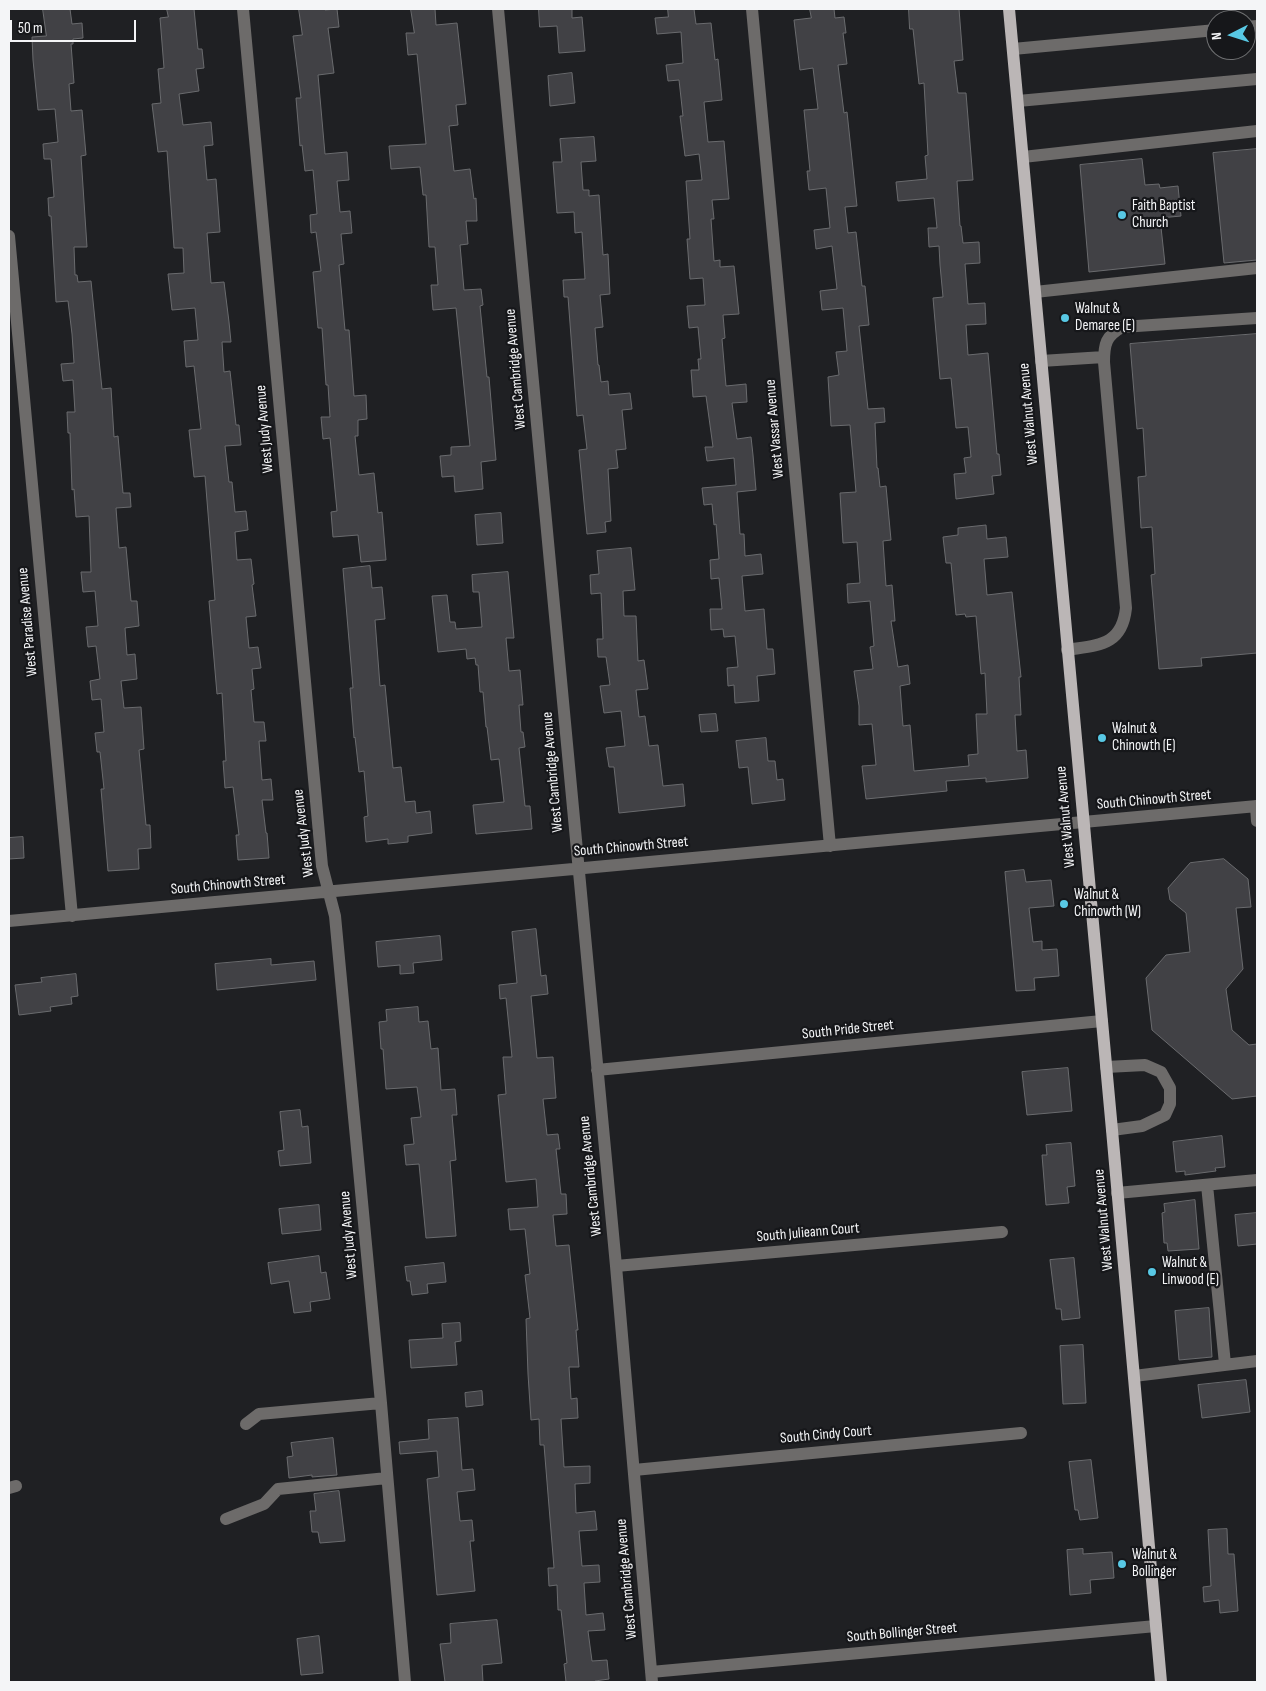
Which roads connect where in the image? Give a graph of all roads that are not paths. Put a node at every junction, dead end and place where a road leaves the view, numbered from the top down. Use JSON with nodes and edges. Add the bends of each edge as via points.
{"nodes":[{"id":1,"x":243,"y":9,"type":"edge"},
{"id":2,"x":498,"y":9,"type":"edge"},
{"id":3,"x":752,"y":9,"type":"edge"},
{"id":4,"x":1009,"y":9,"type":"edge"},
{"id":5,"x":1206,"y":31,"type":"edge"},
{"id":6,"x":1013,"y":49,"type":"junction"},
{"id":7,"x":1257,"y":79,"type":"edge"},
{"id":8,"x":1018,"y":101,"type":"junction"},
{"id":9,"x":1257,"y":131,"type":"edge"},
{"id":10,"x":1023,"y":157,"type":"junction"},
{"id":11,"x":9,"y":236,"type":"edge"},
{"id":12,"x":1257,"y":268,"type":"edge"},
{"id":13,"x":1035,"y":292,"type":"junction"},
{"id":14,"x":1257,"y":318,"type":"edge"},
{"id":15,"x":1104,"y":357,"type":"junction"},
{"id":16,"x":1041,"y":361,"type":"junction"},
{"id":17,"x":1067,"y":650,"type":"junction"},
{"id":18,"x":1256,"y":806,"type":"edge"},
{"id":19,"x":1257,"y":821,"type":"edge"},
{"id":20,"x":1083,"y":822,"type":"junction"},
{"id":21,"x":830,"y":846,"type":"junction"},
{"id":22,"x":579,"y":868,"type":"junction"},
{"id":23,"x":328,"y":892,"type":"junction"},
{"id":24,"x":72,"y":916,"type":"junction"},
{"id":25,"x":9,"y":921,"type":"edge"},
{"id":26,"x":1102,"y":1022,"type":"junction"},
{"id":27,"x":1106,"y":1067,"type":"junction"},
{"id":28,"x":597,"y":1070,"type":"junction"},
{"id":29,"x":1112,"y":1130,"type":"junction"},
{"id":30,"x":1257,"y":1180,"type":"edge"},
{"id":31,"x":1207,"y":1185,"type":"junction"},
{"id":32,"x":1118,"y":1193,"type":"junction"},
{"id":33,"x":1002,"y":1232,"type":"dead end"},
{"id":34,"x":616,"y":1266,"type":"junction"},
{"id":35,"x":1257,"y":1361,"type":"edge"},
{"id":36,"x":1225,"y":1364,"type":"junction"},
{"id":37,"x":1134,"y":1376,"type":"junction"},
{"id":38,"x":381,"y":1403,"type":"junction"},
{"id":39,"x":246,"y":1424,"type":"dead end"},
{"id":40,"x":1020,"y":1433,"type":"dead end"},
{"id":41,"x":634,"y":1470,"type":"junction"},
{"id":42,"x":387,"y":1478,"type":"junction"},
{"id":43,"x":226,"y":1519,"type":"dead end"},
{"id":44,"x":1156,"y":1626,"type":"junction"},
{"id":45,"x":651,"y":1677,"type":"edge"},
{"id":46,"x":405,"y":1682,"type":"edge"},
{"id":47,"x":1160,"y":1682,"type":"edge"}],
"edges":[{"from":1,"to":23,"type":"street","name":"West Judy Avenue","via":[[322,866]]},
{"from":2,"to":22,"type":"street","name":"West Cambridge Avenue"},
{"from":3,"to":21,"type":"street","name":"West Vassar Avenue"},
{"from":4,"to":6,"type":"main road","name":"West Walnut Avenue"},
{"from":5,"to":6,"type":"street"},
{"from":6,"to":8,"type":"main road","name":"West Walnut Avenue"},
{"from":7,"to":8,"type":"street"},
{"from":8,"to":10,"type":"main road","name":"West Walnut Avenue"},
{"from":9,"to":10,"type":"street"},
{"from":10,"to":13,"type":"main road","name":"West Walnut Avenue"},
{"from":11,"to":24,"type":"street","name":"West Paradise Avenue"},
{"from":12,"to":13,"type":"street"},
{"from":13,"to":16,"type":"main road","name":"West Walnut Avenue"},
{"from":14,"to":15,"type":"street","via":[[1122,327],[1112,332],[1106,341]]},
{"from":15,"to":16,"type":"street"},
{"from":15,"to":17,"type":"street","via":[[1126,608],[1120,631],[1110,640]]},
{"from":16,"to":17,"type":"main road","name":"West Walnut Avenue"},
{"from":17,"to":20,"type":"main road","name":"West Walnut Avenue"},
{"from":18,"to":19,"type":"street"},
{"from":18,"to":20,"type":"street","name":"South Chinowth Street"},
{"from":20,"to":21,"type":"street","name":"South Chinowth Street"},
{"from":20,"to":26,"type":"main road","name":"West Walnut Avenue"},
{"from":21,"to":22,"type":"street","name":"South Chinowth Street"},
{"from":22,"to":23,"type":"street","name":"South Chinowth Street"},
{"from":22,"to":28,"type":"street","name":"West Cambridge Avenue"},
{"from":23,"to":24,"type":"street","name":"South Chinowth Street"},
{"from":23,"to":38,"type":"street","name":"West Judy Avenue","via":[[335,916]]},
{"from":24,"to":25,"type":"street","name":"South Chinowth Street"},
{"from":26,"to":27,"type":"main road","name":"West Walnut Avenue"},
{"from":26,"to":28,"type":"street","name":"South Pride Street"},
{"from":27,"to":29,"type":"main road","name":"West Walnut Avenue"},
{"from":27,"to":29,"type":"street","via":[[1144,1065],[1162,1072],[1170,1088],[1170,1104],[1165,1115],[1142,1126]]},
{"from":28,"to":34,"type":"street","name":"West Cambridge Avenue"},
{"from":29,"to":32,"type":"main road","name":"West Walnut Avenue"},
{"from":30,"to":31,"type":"street"},
{"from":31,"to":32,"type":"street"},
{"from":31,"to":36,"type":"street"},
{"from":32,"to":37,"type":"main road","name":"West Walnut Avenue"},
{"from":33,"to":34,"type":"street","name":"South Julieann Court"},
{"from":34,"to":41,"type":"street","name":"West Cambridge Avenue"},
{"from":35,"to":36,"type":"street"},
{"from":36,"to":37,"type":"street"},
{"from":37,"to":44,"type":"main road","name":"West Walnut Avenue"},
{"from":38,"to":39,"type":"street","via":[[259,1414]]},
{"from":38,"to":42,"type":"street","name":"West Judy Avenue"},
{"from":40,"to":41,"type":"street","name":"South Cindy Court"},
{"from":41,"to":45,"type":"street","name":"West Cambridge Avenue"},
{"from":42,"to":43,"type":"street","via":[[278,1489],[264,1504]]},
{"from":42,"to":46,"type":"street","name":"West Judy Avenue"},
{"from":44,"to":45,"type":"street","name":"South Bollinger Street"},
{"from":44,"to":47,"type":"main road","name":"West Walnut Avenue"}]}
